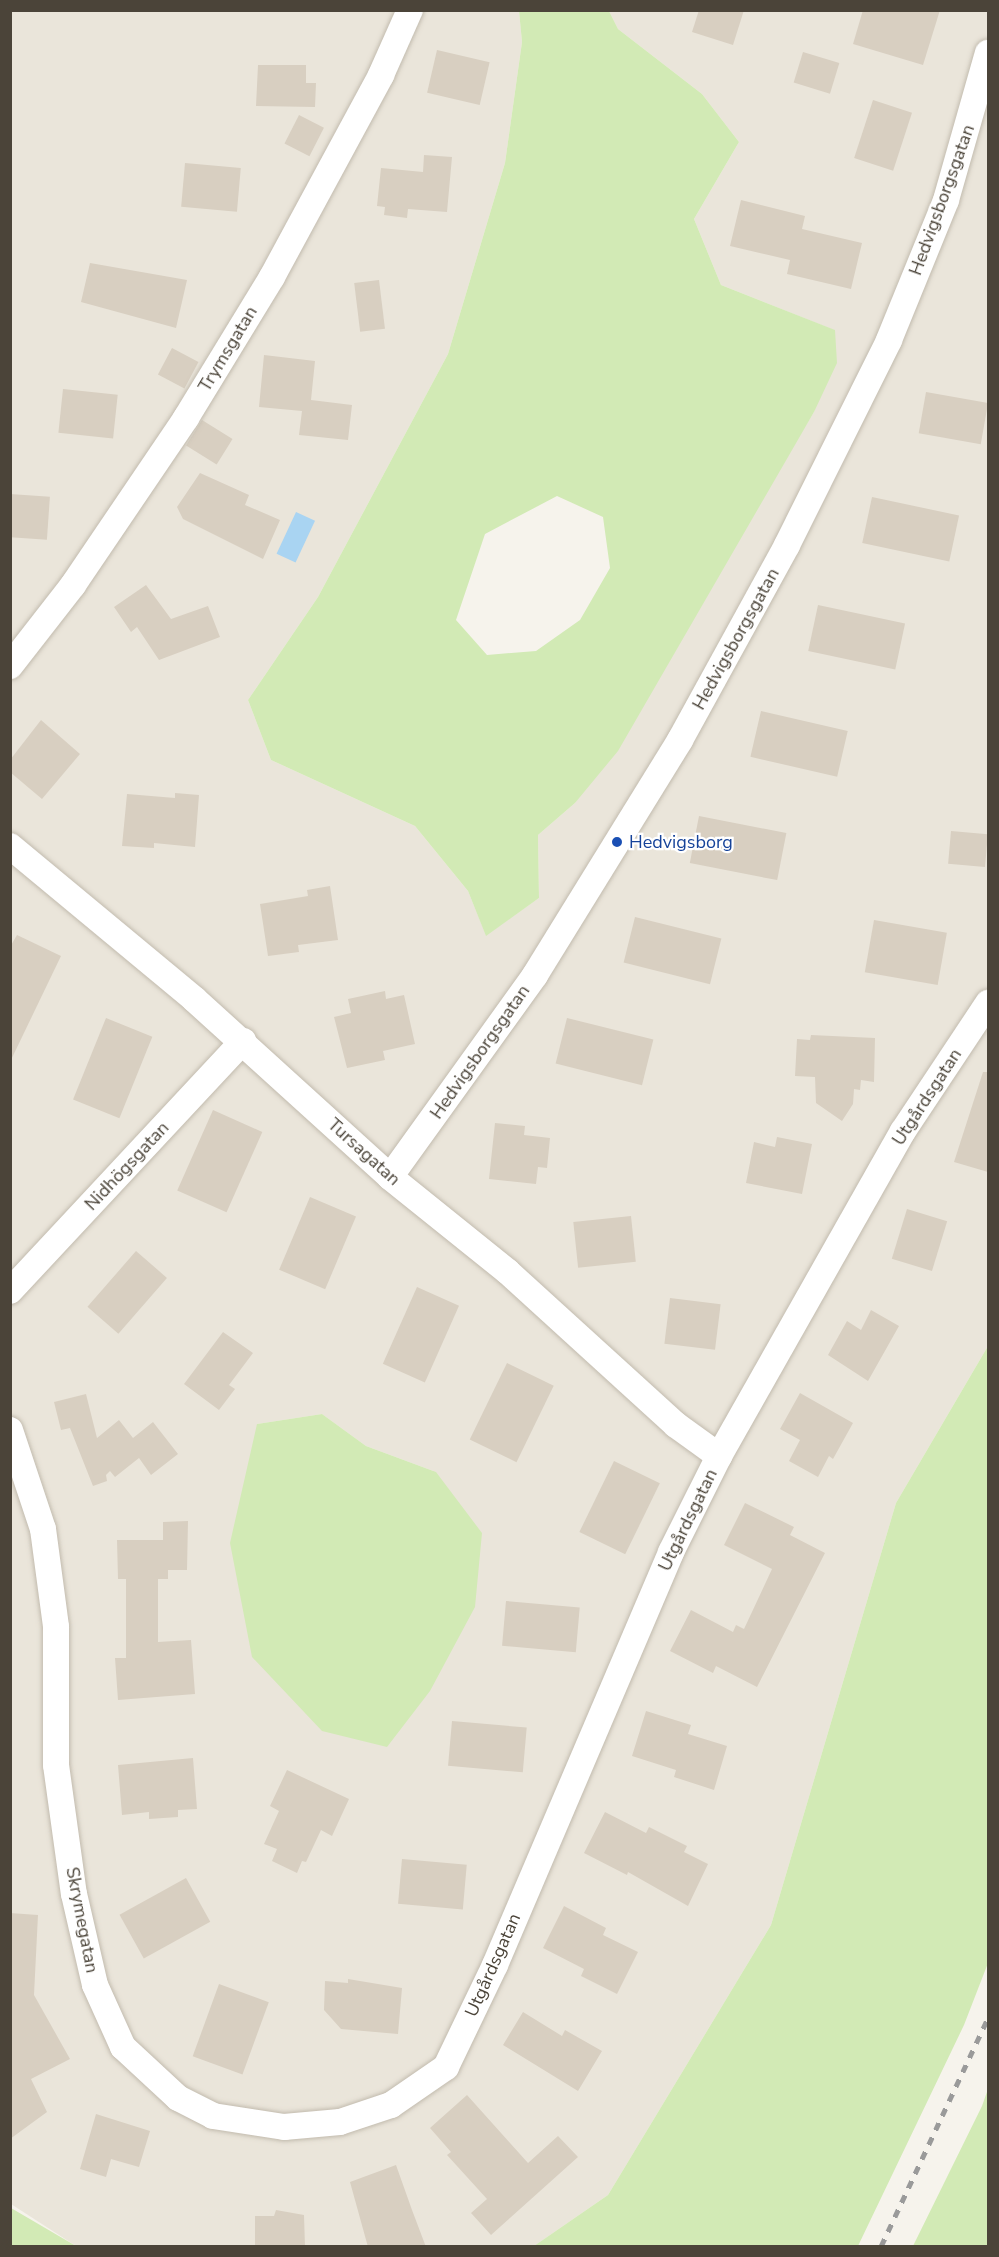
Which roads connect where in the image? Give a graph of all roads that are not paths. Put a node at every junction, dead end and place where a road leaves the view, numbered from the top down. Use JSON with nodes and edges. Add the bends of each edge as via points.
{"nodes":[{"id":1,"x":410,"y":10,"type":"edge"},
{"id":2,"x":988,"y":53,"type":"edge"},
{"id":3,"x":10,"y":666,"type":"edge"},
{"id":4,"x":10,"y":846,"type":"edge"},
{"id":5,"x":988,"y":1003,"type":"edge"},
{"id":6,"x":243,"y":1041,"type":"junction"},
{"id":7,"x":390,"y":1177,"type":"junction"},
{"id":8,"x":10,"y":1291,"type":"edge"},
{"id":9,"x":10,"y":1431,"type":"edge"},
{"id":10,"x":719,"y":1456,"type":"junction"},
{"id":11,"x":446,"y":2067,"type":"joint"}],
"edges":[{"from":1,"to":3,"type":"street","name":"Trymsgatan","via":[[381,75],[272,277],[199,398],[73,585]]},
{"from":2,"to":7,"type":"street","name":"Hedvigsborgsgatan","via":[[974,113],[889,340],[787,545],[680,740],[535,975]]},
{"from":4,"to":6,"type":"street","name":"Tursagatan"},
{"from":5,"to":10,"type":"street","name":"Utgårdsgatan","via":[[903,1131]]},
{"from":6,"to":7,"type":"street","name":"Tursagatan"},
{"from":6,"to":8,"type":"street","name":"Nidhögsgatan"},
{"from":7,"to":10,"type":"street","name":"Tursagatan","via":[[508,1272],[676,1425]]},
{"from":9,"to":11,"type":"street","name":"Skrymegatan","via":[[44,1529],[56,1628],[56,1765],[74,1894],[95,1985],[123,2047],[177,2098],[213,2116],[284,2127],[340,2122],[391,2105]]},
{"from":10,"to":11,"type":"street","name":"Utgårdsgatan","via":[[671,1552],[495,1965]]}]}
